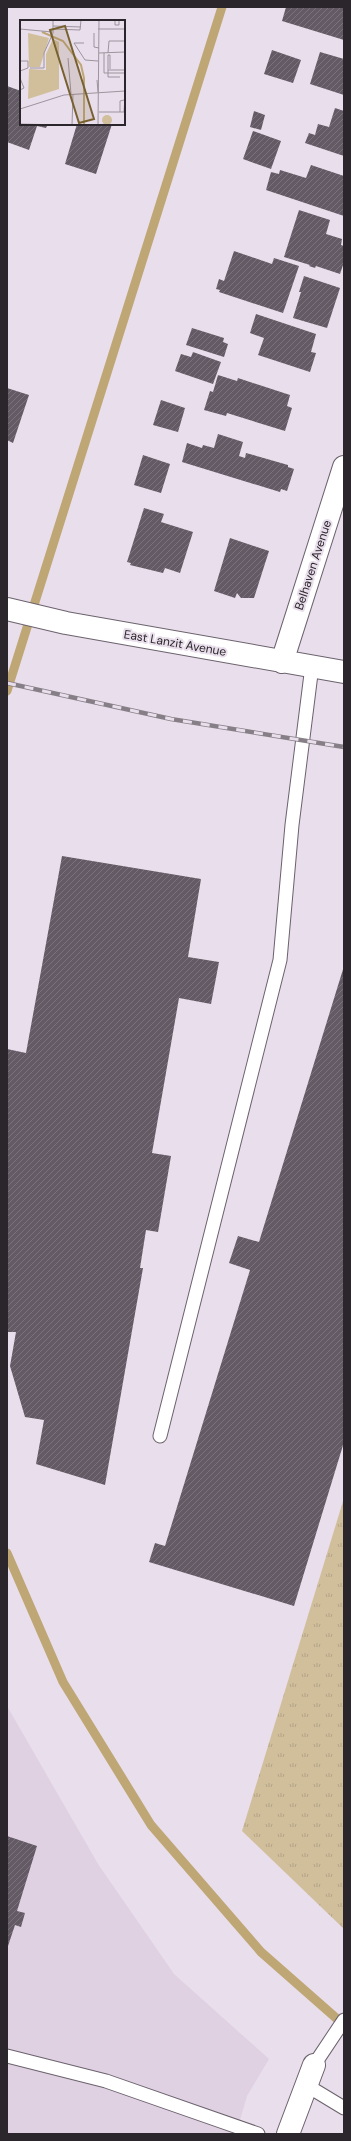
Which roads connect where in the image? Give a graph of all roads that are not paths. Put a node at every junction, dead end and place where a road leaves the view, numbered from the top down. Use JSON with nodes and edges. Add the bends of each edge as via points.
{"nodes":[{"id":1,"x":344,"y":467,"type":"edge"},
{"id":2,"x":7,"y":609,"type":"edge"},
{"id":3,"x":282,"y":662,"type":"junction"},
{"id":4,"x":312,"y":666,"type":"junction"},
{"id":5,"x":344,"y":672,"type":"edge"},
{"id":6,"x":160,"y":1436,"type":"dead end"},
{"id":7,"x":344,"y":2020,"type":"edge"},
{"id":8,"x":7,"y":2056,"type":"edge"},
{"id":9,"x":314,"y":2065,"type":"joint"},
{"id":10,"x":306,"y":2085,"type":"junction"},
{"id":11,"x":344,"y":2108,"type":"edge"},
{"id":12,"x":258,"y":2134,"type":"edge"},
{"id":13,"x":288,"y":2134,"type":"edge"}],
"edges":[{"from":1,"to":3,"type":"street","name":"Belhaven Avenue"},
{"from":2,"to":3,"type":"street","name":"East Lanzit Avenue","via":[[66,623]]},
{"from":3,"to":4,"type":"street","name":"East Lanzit Avenue"},
{"from":4,"to":5,"type":"street","name":"East Lanzit Avenue"},
{"from":4,"to":6,"type":"lane","via":[[292,825],[280,960]]},
{"from":7,"to":9,"type":"lane"},
{"from":8,"to":12,"type":"lane","via":[[106,2081]]},
{"from":9,"to":10,"type":"street"},
{"from":10,"to":11,"type":"lane"},
{"from":10,"to":13,"type":"street"}]}
